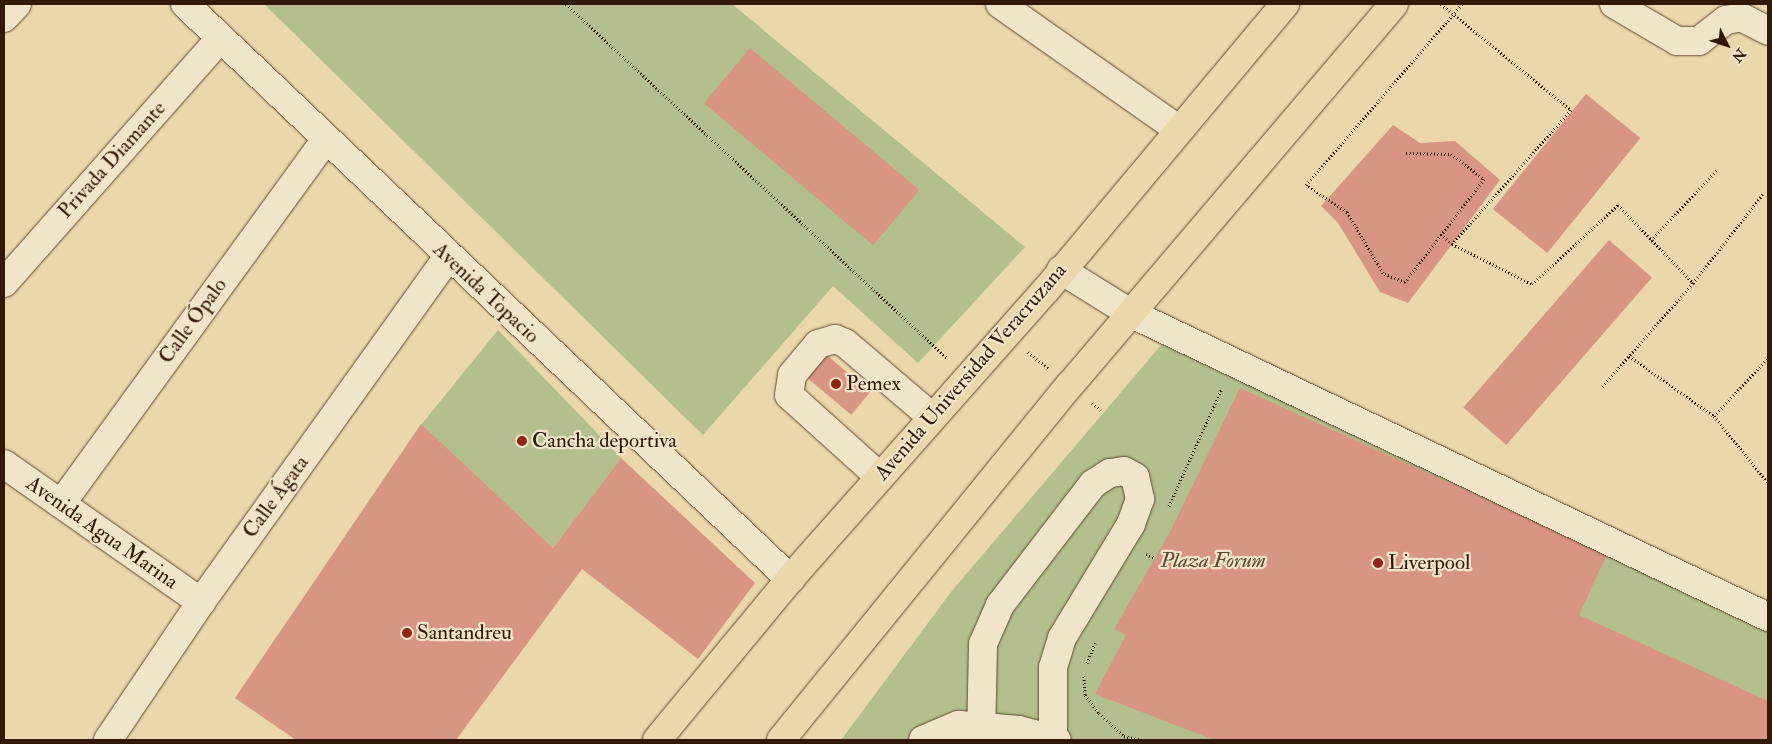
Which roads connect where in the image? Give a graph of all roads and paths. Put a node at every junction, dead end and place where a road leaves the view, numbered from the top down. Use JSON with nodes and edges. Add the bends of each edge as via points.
{"nodes":[{"id":1,"x":17,"y":4,"type":"edge"},
{"id":2,"x":185,"y":4,"type":"edge"},
{"id":3,"x":566,"y":4,"type":"edge"},
{"id":4,"x":1000,"y":4,"type":"edge"},
{"id":5,"x":1285,"y":4,"type":"edge"},
{"id":6,"x":1394,"y":4,"type":"edge"},
{"id":7,"x":1441,"y":4,"type":"edge"},
{"id":8,"x":1462,"y":4,"type":"edge"},
{"id":9,"x":1628,"y":8,"type":"edge"},
{"id":10,"x":1454,"y":14,"type":"junction"},
{"id":11,"x":4,"y":18,"type":"edge"},
{"id":12,"x":1768,"y":31,"type":"edge"},
{"id":13,"x":221,"y":38,"type":"junction"},
{"id":14,"x":1179,"y":130,"type":"junction"},
{"id":15,"x":326,"y":139,"type":"junction"},
{"id":16,"x":1406,"y":153,"type":"dead end"},
{"id":17,"x":1717,"y":170,"type":"dead end"},
{"id":18,"x":1763,"y":194,"type":"dead end"},
{"id":19,"x":1441,"y":234,"type":"junction"},
{"id":20,"x":1651,"y":240,"type":"junction"},
{"id":21,"x":1452,"y":244,"type":"junction"},
{"id":22,"x":448,"y":257,"type":"junction"},
{"id":23,"x":1061,"y":270,"type":"junction"},
{"id":24,"x":4,"y":282,"type":"edge"},
{"id":25,"x":1693,"y":283,"type":"junction"},
{"id":26,"x":1130,"y":313,"type":"junction"},
{"id":27,"x":1006,"y":334,"type":"junction"},
{"id":28,"x":1629,"y":356,"type":"junction"},
{"id":29,"x":1768,"y":358,"type":"edge"},
{"id":30,"x":1233,"y":362,"type":"junction"},
{"id":31,"x":968,"y":376,"type":"junction"},
{"id":32,"x":1070,"y":385,"type":"junction"},
{"id":33,"x":1602,"y":387,"type":"dead end"},
{"id":34,"x":1101,"y":410,"type":"dead end"},
{"id":35,"x":1714,"y":416,"type":"junction"},
{"id":36,"x":932,"y":417,"type":"junction"},
{"id":37,"x":4,"y":464,"type":"edge"},
{"id":38,"x":880,"y":477,"type":"junction"},
{"id":39,"x":1768,"y":483,"type":"edge"},
{"id":40,"x":61,"y":504,"type":"junction"},
{"id":41,"x":1166,"y":513,"type":"dead end"},
{"id":42,"x":1148,"y":545,"type":"dead end"},
{"id":43,"x":1139,"y":561,"type":"dead end"},
{"id":44,"x":790,"y":579,"type":"junction"},
{"id":45,"x":201,"y":602,"type":"junction"},
{"id":46,"x":1768,"y":617,"type":"edge"},
{"id":47,"x":1099,"y":635,"type":"dead end"},
{"id":48,"x":982,"y":733,"type":"edge"},
{"id":49,"x":108,"y":740,"type":"edge"},
{"id":50,"x":657,"y":740,"type":"edge"},
{"id":51,"x":781,"y":740,"type":"edge"},
{"id":52,"x":923,"y":740,"type":"edge"},
{"id":53,"x":1054,"y":740,"type":"edge"},
{"id":54,"x":1142,"y":740,"type":"edge"}],
"edges":[{"from":1,"to":11,"type":"street"},
{"from":2,"to":13,"type":"street","name":"Avenida Topacio"},
{"from":3,"to":31,"type":"path"},
{"from":4,"to":14,"type":"street"},
{"from":5,"to":14,"type":"main road","name":"Avenida Universidad Veracruzana"},
{"from":6,"to":26,"type":"main road"},
{"from":7,"to":10,"type":"path"},
{"from":8,"to":10,"type":"path"},
{"from":9,"to":12,"type":"street","via":[[1688,42],[1699,41],[1726,20],[1741,17]]},
{"from":10,"to":19,"type":"path","via":[[1306,185],[1346,212],[1383,273],[1405,282]]},
{"from":10,"to":21,"type":"path","via":[[1570,110]]},
{"from":13,"to":15,"type":"street","name":"Avenida Topacio"},
{"from":13,"to":24,"type":"street","name":"Privada Diamante"},
{"from":14,"to":23,"type":"main road","name":"Avenida Universidad Veracruzana"},
{"from":15,"to":22,"type":"street","name":"Avenida Topacio"},
{"from":15,"to":40,"type":"street","name":"Calle Ópalo"},
{"from":16,"to":19,"type":"path","via":[[1451,154],[1484,179]]},
{"from":17,"to":20,"type":"path"},
{"from":18,"to":25,"type":"path"},
{"from":19,"to":21,"type":"path"},
{"from":20,"to":21,"type":"path","via":[[1618,205],[1532,284]]},
{"from":20,"to":25,"type":"path"},
{"from":22,"to":44,"type":"street","name":"Avenida Topacio"},
{"from":22,"to":45,"type":"street","name":"Calle Ágata"},
{"from":23,"to":26,"type":"street"},
{"from":23,"to":27,"type":"main road","name":"Avenida Universidad Veracruzana"},
{"from":25,"to":28,"type":"path"},
{"from":26,"to":30,"type":"street"},
{"from":26,"to":32,"type":"main road"},
{"from":27,"to":31,"type":"main road","name":"Avenida Universidad Veracruzana"},
{"from":27,"to":32,"type":"path"},
{"from":28,"to":33,"type":"path"},
{"from":28,"to":35,"type":"path"},
{"from":29,"to":35,"type":"path"},
{"from":30,"to":41,"type":"path"},
{"from":30,"to":46,"type":"street"},
{"from":31,"to":36,"type":"main road","name":"Avenida Universidad Veracruzana"},
{"from":32,"to":34,"type":"path"},
{"from":32,"to":51,"type":"main road"},
{"from":35,"to":39,"type":"path"},
{"from":36,"to":38,"type":"main road","name":"Avenida Universidad Veracruzana"},
{"from":36,"to":38,"type":"street","via":[[845,343],[826,340],[792,374],[789,395]]},
{"from":37,"to":40,"type":"street","name":"Avenida Agua Marina"},
{"from":38,"to":44,"type":"main road","name":"Avenida Universidad Veracruzana"},
{"from":40,"to":45,"type":"street","name":"Avenida Agua Marina"},
{"from":42,"to":43,"type":"path"},
{"from":44,"to":50,"type":"main road","name":"Avenida Universidad Veracruzana"},
{"from":45,"to":49,"type":"street","name":"Calle Ágata"},
{"from":47,"to":54,"type":"path","via":[[1084,671],[1085,695],[1124,736]]},
{"from":48,"to":52,"type":"street","via":[[959,724]]},
{"from":48,"to":53,"type":"street"},
{"from":48,"to":53,"type":"street","via":[[983,644],[1000,605],[1093,484],[1110,473],[1124,471],[1135,477],[1140,498],[1131,524],[1062,638],[1053,668]]}]}
